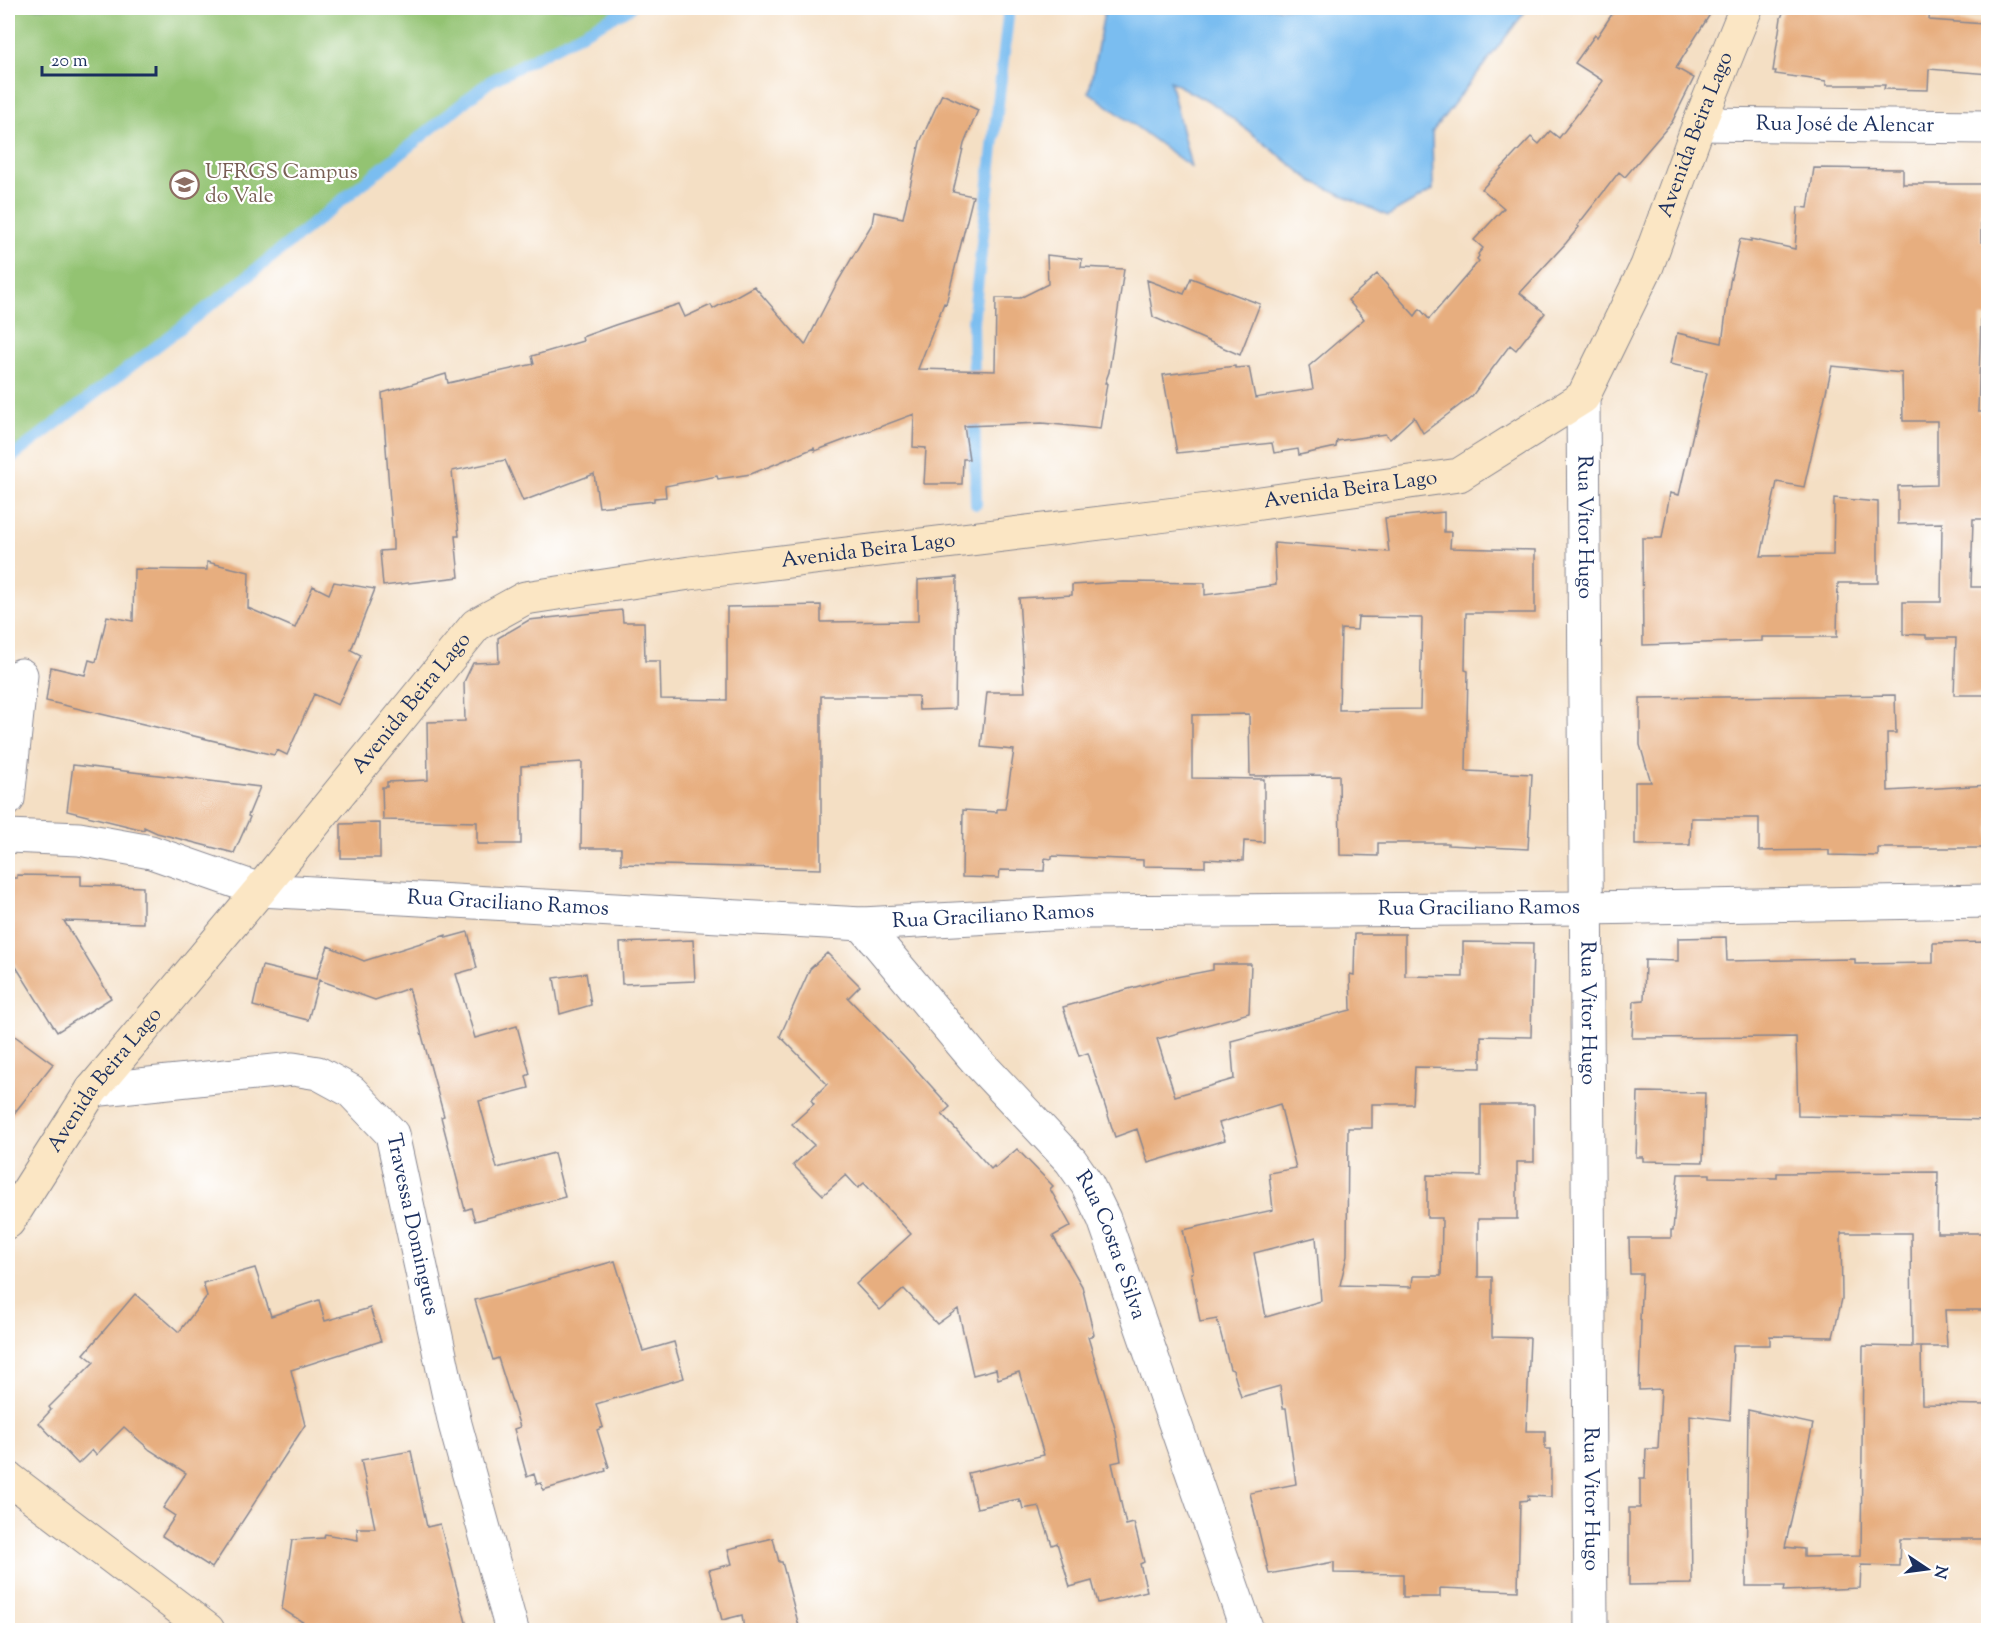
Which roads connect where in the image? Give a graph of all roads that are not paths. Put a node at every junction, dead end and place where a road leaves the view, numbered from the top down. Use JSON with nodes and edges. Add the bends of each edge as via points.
{"nodes":[{"id":1,"x":1746,"y":8,"type":"edge"},
{"id":2,"x":1699,"y":124,"type":"junction"},
{"id":3,"x":1989,"y":127,"type":"edge"},
{"id":4,"x":1583,"y":397,"type":"junction"},
{"id":5,"x":21,"y":675,"type":"dead end"},
{"id":6,"x":8,"y":799,"type":"edge"},
{"id":7,"x":8,"y":836,"type":"edge"},
{"id":8,"x":260,"y":890,"type":"junction"},
{"id":9,"x":1989,"y":901,"type":"edge"},
{"id":10,"x":1586,"y":908,"type":"junction"},
{"id":11,"x":862,"y":924,"type":"junction"},
{"id":12,"x":92,"y":1090,"type":"junction"},
{"id":13,"x":8,"y":1222,"type":"edge"},
{"id":14,"x":8,"y":1478,"type":"edge"},
{"id":15,"x":208,"y":1630,"type":"edge"},
{"id":16,"x":512,"y":1630,"type":"edge"},
{"id":17,"x":1247,"y":1630,"type":"edge"},
{"id":18,"x":1591,"y":1630,"type":"edge"}],
"edges":[{"from":1,"to":2,"type":"main road","name":"Avenida Beira Lago"},
{"from":2,"to":3,"type":"street","name":"Rua José de Alencar"},
{"from":2,"to":4,"type":"main road","name":"Avenida Beira Lago","via":[[1647,266]]},
{"from":4,"to":8,"type":"main road","name":"Avenida Beira Lago","via":[[1460,475],[1226,508],[690,573],[525,598],[476,625]]},
{"from":4,"to":10,"type":"street","name":"Rua Vitor Hugo"},
{"from":5,"to":6,"type":"street"},
{"from":7,"to":8,"type":"street","name":"Rua Graciliano Ramos","via":[[79,839],[151,852]]},
{"from":8,"to":11,"type":"street","name":"Rua Graciliano Ramos"},
{"from":8,"to":12,"type":"main road","name":"Avenida Beira Lago"},
{"from":9,"to":10,"type":"street","name":"Rua Graciliano Ramos"},
{"from":10,"to":11,"type":"street","name":"Rua Graciliano Ramos","via":[[1088,912]]},
{"from":10,"to":18,"type":"street","name":"Rua Vitor Hugo"},
{"from":11,"to":17,"type":"street","name":"Rua Costa e Silva","via":[[1087,1184],[1104,1218]]},
{"from":12,"to":13,"type":"main road","name":"Avenida Beira Lago"},
{"from":12,"to":16,"type":"street","name":"Travessa Domingues","via":[[293,1069],[318,1073],[351,1091],[392,1134],[455,1424]]},
{"from":14,"to":15,"type":"main road"}]}
